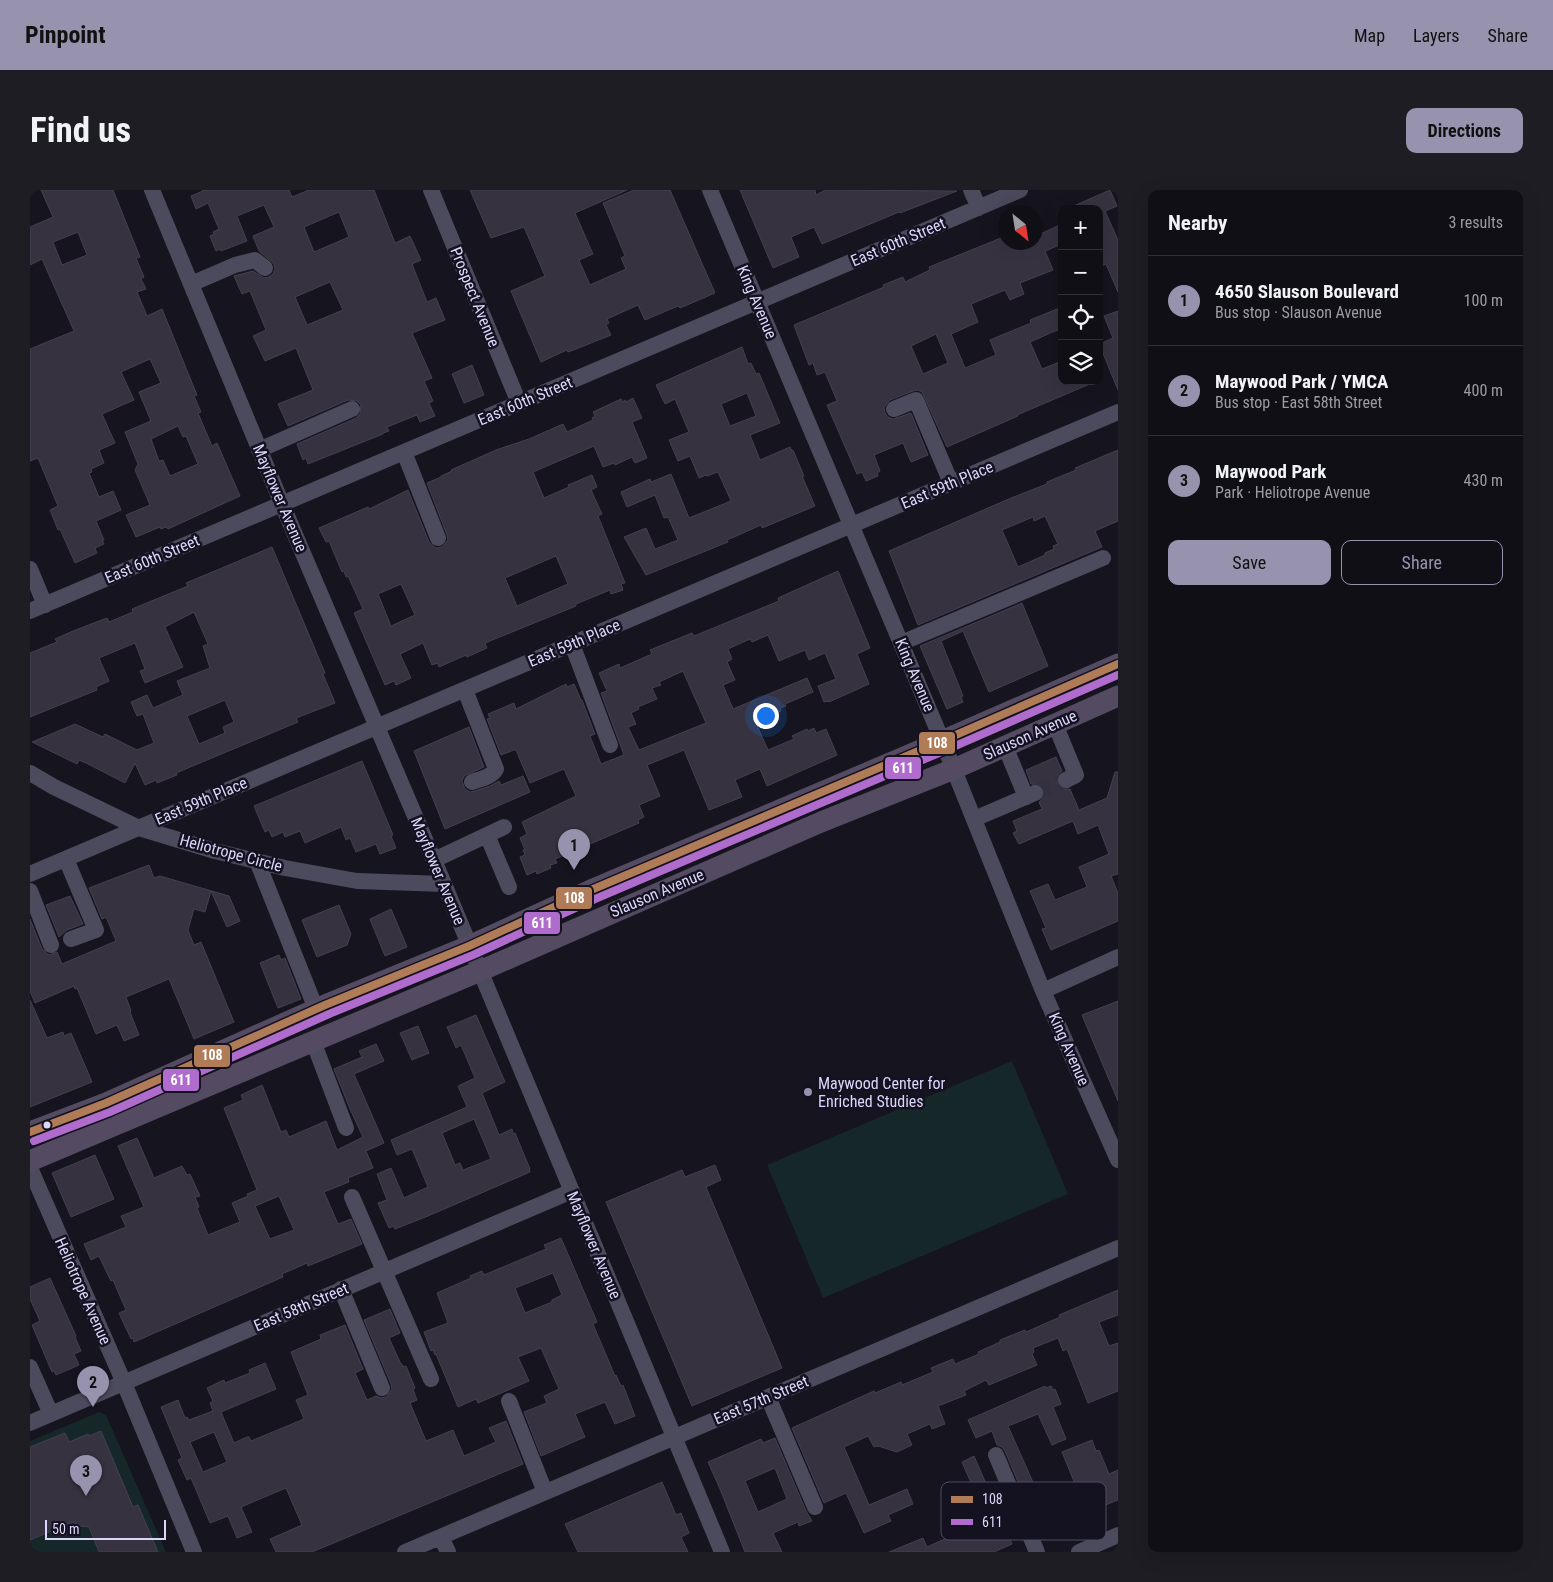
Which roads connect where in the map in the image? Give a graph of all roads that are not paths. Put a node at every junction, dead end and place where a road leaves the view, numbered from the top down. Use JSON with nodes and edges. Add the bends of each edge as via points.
{"nodes":[{"id":1,"x":152,"y":190,"type":"edge"},
{"id":2,"x":431,"y":190,"type":"edge"},
{"id":3,"x":710,"y":190,"type":"edge"},
{"id":4,"x":971,"y":190,"type":"edge"},
{"id":5,"x":1020,"y":190,"type":"edge"},
{"id":6,"x":979,"y":208,"type":"junction"},
{"id":7,"x":265,"y":268,"type":"dead end"},
{"id":8,"x":191,"y":284,"type":"junction"},
{"id":9,"x":757,"y":302,"type":"junction"},
{"id":10,"x":519,"y":403,"type":"junction"},
{"id":11,"x":352,"y":409,"type":"dead end"},
{"id":12,"x":894,"y":409,"type":"dead end"},
{"id":13,"x":1118,"y":412,"type":"edge"},
{"id":14,"x":259,"y":450,"type":"junction"},
{"id":15,"x":404,"y":452,"type":"junction"},
{"id":16,"x":952,"y":483,"type":"junction"},
{"id":17,"x":282,"y":504,"type":"junction"},
{"id":18,"x":852,"y":525,"type":"junction"},
{"id":19,"x":438,"y":538,"type":"dead end"},
{"id":20,"x":1103,"y":558,"type":"dead end"},
{"id":21,"x":30,"y":569,"type":"edge"},
{"id":22,"x":37,"y":608,"type":"edge"},
{"id":23,"x":901,"y":643,"type":"junction"},
{"id":24,"x":572,"y":644,"type":"junction"},
{"id":25,"x":1118,"y":664,"type":"edge"},
{"id":26,"x":464,"y":690,"type":"junction"},
{"id":27,"x":1118,"y":696,"type":"edge"},
{"id":28,"x":1055,"y":724,"type":"junction"},
{"id":29,"x":377,"y":727,"type":"junction"},
{"id":30,"x":942,"y":741,"type":"junction"},
{"id":31,"x":610,"y":745,"type":"dead end"},
{"id":32,"x":1005,"y":746,"type":"junction"},
{"id":33,"x":954,"y":769,"type":"junction"},
{"id":34,"x":30,"y":773,"type":"edge"},
{"id":35,"x":1066,"y":780,"type":"dead end"},
{"id":36,"x":472,"y":782,"type":"dead end"},
{"id":37,"x":974,"y":819,"type":"junction"},
{"id":38,"x":504,"y":827,"type":"dead end"},
{"id":39,"x":139,"y":828,"type":"junction"},
{"id":40,"x":487,"y":835,"type":"junction"},
{"id":41,"x":66,"y":859,"type":"junction"},
{"id":42,"x":434,"y":860,"type":"junction"},
{"id":43,"x":257,"y":861,"type":"junction"},
{"id":44,"x":30,"y":874,"type":"edge"},
{"id":45,"x":444,"y":884,"type":"junction"},
{"id":46,"x":510,"y":887,"type":"dead end"},
{"id":47,"x":30,"y":891,"type":"edge"},
{"id":48,"x":71,"y":939,"type":"dead end"},
{"id":49,"x":51,"y":945,"type":"dead end"},
{"id":50,"x":469,"y":946,"type":"junction"},
{"id":51,"x":1118,"y":957,"type":"edge"},
{"id":52,"x":480,"y":971,"type":"junction"},
{"id":53,"x":1043,"y":991,"type":"junction"},
{"id":54,"x":316,"y":1009,"type":"junction"},
{"id":55,"x":314,"y":1041,"type":"junction"},
{"id":56,"x":346,"y":1128,"type":"dead end"},
{"id":57,"x":30,"y":1132,"type":"edge"},
{"id":58,"x":1118,"y":1160,"type":"edge"},
{"id":59,"x":30,"y":1161,"type":"edge"},
{"id":60,"x":30,"y":1168,"type":"edge"},
{"id":61,"x":572,"y":1191,"type":"junction"},
{"id":62,"x":352,"y":1197,"type":"dead end"},
{"id":63,"x":1118,"y":1248,"type":"edge"},
{"id":64,"x":383,"y":1272,"type":"junction"},
{"id":65,"x":342,"y":1290,"type":"junction"},
{"id":66,"x":30,"y":1366,"type":"edge"},
{"id":67,"x":431,"y":1380,"type":"dead end"},
{"id":68,"x":124,"y":1383,"type":"junction"},
{"id":69,"x":382,"y":1388,"type":"dead end"},
{"id":70,"x":768,"y":1397,"type":"junction"},
{"id":71,"x":509,"y":1400,"type":"dead end"},
{"id":72,"x":51,"y":1414,"type":"junction"},
{"id":73,"x":30,"y":1423,"type":"edge"},
{"id":74,"x":674,"y":1437,"type":"junction"},
{"id":75,"x":996,"y":1455,"type":"dead end"},
{"id":76,"x":1007,"y":1482,"type":"edge"},
{"id":77,"x":545,"y":1492,"type":"junction"},
{"id":78,"x":815,"y":1507,"type":"dead end"},
{"id":79,"x":1118,"y":1535,"type":"edge"},
{"id":80,"x":441,"y":1537,"type":"junction"},
{"id":81,"x":1032,"y":1540,"type":"edge"},
{"id":82,"x":194,"y":1552,"type":"edge"},
{"id":83,"x":405,"y":1552,"type":"edge"},
{"id":84,"x":448,"y":1552,"type":"edge"},
{"id":85,"x":722,"y":1552,"type":"edge"},
{"id":86,"x":1037,"y":1552,"type":"edge"},
{"id":87,"x":1079,"y":1552,"type":"edge"}],
"edges":[{"from":1,"to":8,"type":"street","name":"Mayflower Avenue"},
{"from":2,"to":10,"type":"street","name":"Prospect Avenue"},
{"from":3,"to":9,"type":"street","name":"King Avenue"},
{"from":4,"to":6,"type":"street"},
{"from":5,"to":6,"type":"street","name":"East 60th Street"},
{"from":6,"to":9,"type":"street","name":"East 60th Street"},
{"from":7,"to":8,"type":"street","via":[[255,260]]},
{"from":8,"to":14,"type":"street","name":"Mayflower Avenue"},
{"from":9,"to":10,"type":"street","name":"East 60th Street"},
{"from":9,"to":18,"type":"street","name":"King Avenue"},
{"from":10,"to":15,"type":"street","name":"East 60th Street"},
{"from":11,"to":14,"type":"street"},
{"from":12,"to":16,"type":"street","via":[[916,400]]},
{"from":13,"to":16,"type":"street","name":"East 59th Place"},
{"from":14,"to":17,"type":"street","name":"Mayflower Avenue"},
{"from":15,"to":17,"type":"street","name":"East 60th Street"},
{"from":15,"to":19,"type":"street"},
{"from":16,"to":18,"type":"street","name":"East 59th Place"},
{"from":17,"to":22,"type":"street","name":"East 60th Street"},
{"from":17,"to":29,"type":"street","name":"Mayflower Avenue"},
{"from":18,"to":23,"type":"street","name":"King Avenue"},
{"from":18,"to":24,"type":"street","name":"East 59th Place"},
{"from":20,"to":23,"type":"street"},
{"from":21,"to":22,"type":"street"},
{"from":23,"to":30,"type":"street","name":"King Avenue"},
{"from":24,"to":26,"type":"street","name":"East 59th Place"},
{"from":24,"to":31,"type":"street"},
{"from":25,"to":30,"type":"main road","name":"Slauson Avenue"},
{"from":26,"to":29,"type":"street","name":"East 59th Place"},
{"from":26,"to":36,"type":"street","via":[[496,769]]},
{"from":27,"to":28,"type":"main road","name":"Slauson Avenue"},
{"from":28,"to":32,"type":"main road","name":"Slauson Avenue"},
{"from":28,"to":35,"type":"street","via":[[1076,775]]},
{"from":29,"to":39,"type":"street","name":"East 59th Place"},
{"from":29,"to":42,"type":"street","name":"Mayflower Avenue"},
{"from":30,"to":33,"type":"street","name":"King Avenue"},
{"from":30,"to":50,"type":"main road","name":"Slauson Avenue"},
{"from":32,"to":33,"type":"main road","name":"Slauson Avenue"},
{"from":32,"to":37,"type":"street","via":[[1030,795]]},
{"from":33,"to":37,"type":"street","name":"King Avenue"},
{"from":33,"to":52,"type":"main road","name":"Slauson Avenue","via":[[821,822]]},
{"from":34,"to":39,"type":"street","name":"Heliotrope Circle"},
{"from":37,"to":53,"type":"street","name":"King Avenue"},
{"from":38,"to":40,"type":"street"},
{"from":39,"to":41,"type":"street","name":"East 59th Place"},
{"from":39,"to":43,"type":"street","name":"Heliotrope Circle"},
{"from":40,"to":42,"type":"street"},
{"from":40,"to":46,"type":"street"},
{"from":41,"to":44,"type":"street","name":"East 59th Place"},
{"from":41,"to":48,"type":"street","via":[[96,930]]},
{"from":42,"to":45,"type":"street","name":"Mayflower Avenue"},
{"from":43,"to":45,"type":"street","name":"Heliotrope Circle","via":[[357,881]]},
{"from":43,"to":54,"type":"street"},
{"from":45,"to":50,"type":"street","name":"Mayflower Avenue"},
{"from":47,"to":49,"type":"street"},
{"from":50,"to":52,"type":"street","name":"Mayflower Avenue"},
{"from":50,"to":54,"type":"main road","name":"Slauson Avenue"},
{"from":51,"to":53,"type":"street"},
{"from":52,"to":55,"type":"main road","name":"Slauson Avenue"},
{"from":52,"to":61,"type":"street","name":"Mayflower Avenue"},
{"from":53,"to":58,"type":"street","name":"King Avenue"},
{"from":54,"to":57,"type":"main road","name":"Slauson Avenue","via":[[106,1103]]},
{"from":55,"to":56,"type":"street"},
{"from":55,"to":59,"type":"main road","name":"Slauson Avenue"},
{"from":60,"to":68,"type":"street","name":"Heliotrope Avenue"},
{"from":61,"to":64,"type":"street","name":"East 58th Street"},
{"from":61,"to":74,"type":"street","name":"Mayflower Avenue"},
{"from":62,"to":64,"type":"street"},
{"from":63,"to":70,"type":"street","name":"East 57th Street"},
{"from":64,"to":65,"type":"street","name":"East 58th Street"},
{"from":64,"to":67,"type":"street"},
{"from":65,"to":68,"type":"street","name":"East 58th Street"},
{"from":65,"to":69,"type":"street"},
{"from":66,"to":72,"type":"street"},
{"from":68,"to":72,"type":"street","name":"East 58th Street"},
{"from":68,"to":82,"type":"street","name":"Heliotrope Avenue"},
{"from":70,"to":74,"type":"street","name":"East 57th Street"},
{"from":70,"to":78,"type":"street"},
{"from":71,"to":77,"type":"street"},
{"from":72,"to":73,"type":"street","name":"East 58th Street"},
{"from":74,"to":77,"type":"street","name":"East 57th Street"},
{"from":74,"to":85,"type":"street","name":"Mayflower Avenue"},
{"from":75,"to":76,"type":"street"},
{"from":77,"to":80,"type":"street","name":"East 57th Street"},
{"from":79,"to":87,"type":"street"},
{"from":80,"to":83,"type":"street","name":"East 57th Street"},
{"from":80,"to":84,"type":"street"},
{"from":81,"to":86,"type":"street"}]}
